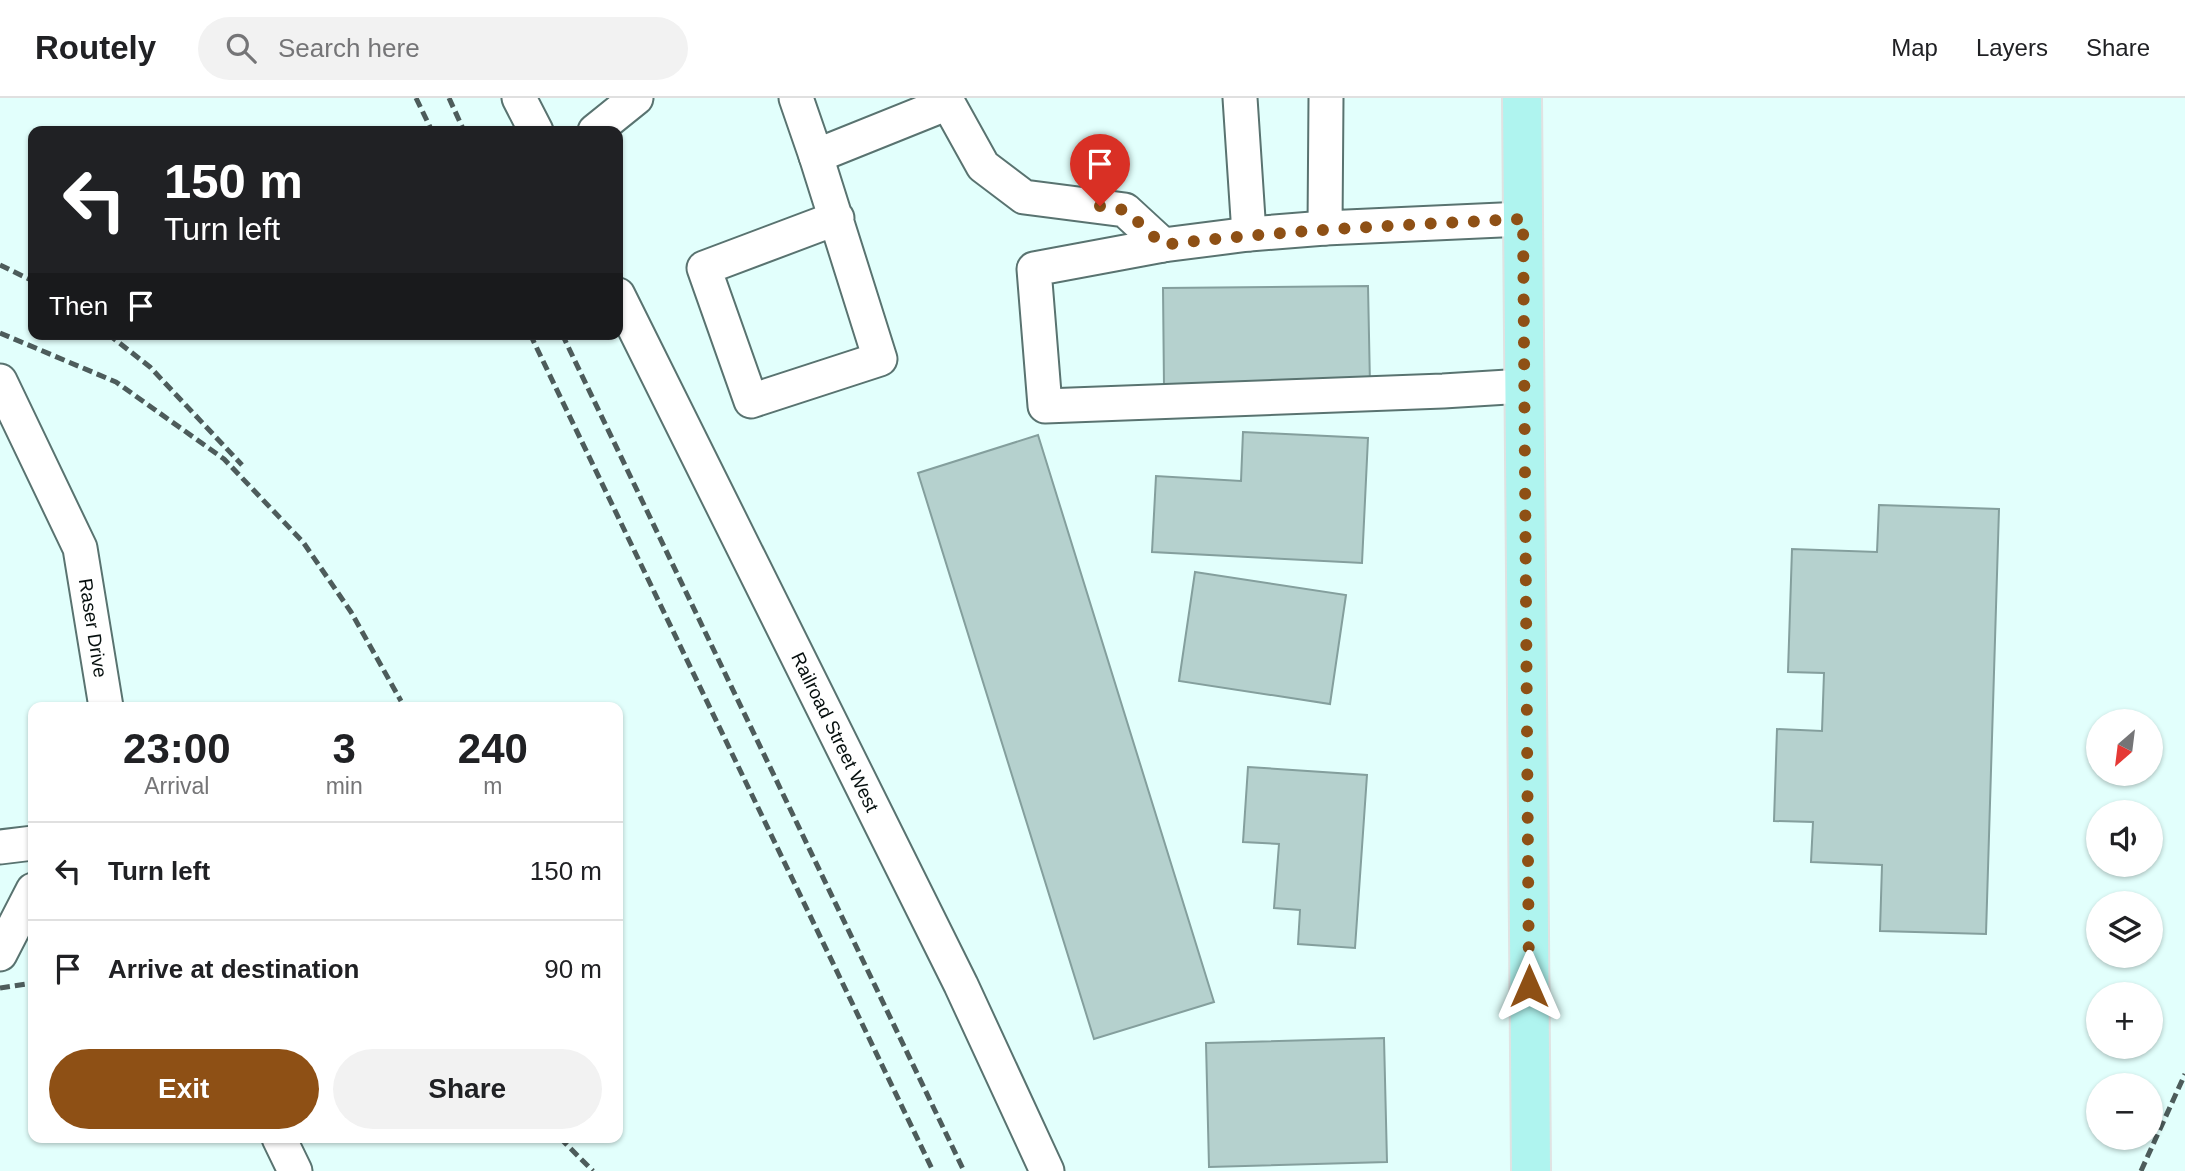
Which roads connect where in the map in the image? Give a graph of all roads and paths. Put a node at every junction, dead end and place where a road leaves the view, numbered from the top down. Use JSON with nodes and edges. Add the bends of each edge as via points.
{"nodes":[{"id":1,"x":519,"y":98,"type":"edge"},
{"id":2,"x":636,"y":98,"type":"edge"},
{"id":3,"x":796,"y":98,"type":"edge"},
{"id":4,"x":1240,"y":98,"type":"edge"},
{"id":5,"x":1326,"y":98,"type":"edge"},
{"id":6,"x":1522,"y":98,"type":"edge"},
{"id":7,"x":954,"y":100,"type":"edge"},
{"id":8,"x":533,"y":126,"type":"edge"},
{"id":9,"x":601,"y":126,"type":"edge"},
{"id":10,"x":816,"y":156,"type":"junction"},
{"id":11,"x":837,"y":218,"type":"junction"},
{"id":12,"x":1523,"y":219,"type":"junction"},
{"id":13,"x":1325,"y":228,"type":"junction"},
{"id":14,"x":1249,"y":234,"type":"junction"},
{"id":15,"x":1163,"y":245,"type":"junction"},
{"id":16,"x":623,"y":305,"type":"edge"},
{"id":17,"x":0,"y":381,"type":"edge"},
{"id":18,"x":1524,"y":386,"type":"junction"},
{"id":19,"x":0,"y":435,"type":"edge"},
{"id":20,"x":35,"y":455,"type":"junction"},
{"id":21,"x":105,"y":702,"type":"edge"},
{"id":22,"x":28,"y":844,"type":"edge"},
{"id":23,"x":0,"y":847,"type":"edge"},
{"id":24,"x":28,"y":900,"type":"edge"},
{"id":25,"x":0,"y":954,"type":"edge"},
{"id":26,"x":281,"y":1143,"type":"edge"},
{"id":27,"x":295,"y":1171,"type":"edge"},
{"id":28,"x":1047,"y":1171,"type":"edge"},
{"id":29,"x":1531,"y":1171,"type":"edge"}],
"edges":[{"from":1,"to":8,"type":"street"},
{"from":2,"to":9,"type":"street"},
{"from":3,"to":10,"type":"street"},
{"from":4,"to":14,"type":"street"},
{"from":5,"to":13,"type":"street"},
{"from":6,"to":12,"type":"main road"},
{"from":7,"to":10,"type":"street"},
{"from":7,"to":15,"type":"street","via":[[983,166],[1024,197],[1125,210]]},
{"from":10,"to":11,"type":"street"},
{"from":11,"to":11,"type":"street","via":[[880,359],[751,401],[704,268]]},
{"from":12,"to":13,"type":"street"},
{"from":12,"to":18,"type":"main road"},
{"from":13,"to":14,"type":"street"},
{"from":14,"to":15,"type":"street"},
{"from":15,"to":18,"type":"street","via":[[1034,269],[1045,406]]},
{"from":16,"to":28,"type":"street","name":"Railroad Street West","via":[[961,985]]},
{"from":17,"to":20,"type":"street","name":"Raser Drive"},
{"from":18,"to":29,"type":"main road"},
{"from":19,"to":20,"type":"street"},
{"from":20,"to":21,"type":"street","name":"Raser Drive","via":[[80,548]]},
{"from":22,"to":23,"type":"street"},
{"from":24,"to":25,"type":"street"},
{"from":26,"to":27,"type":"street"}]}
